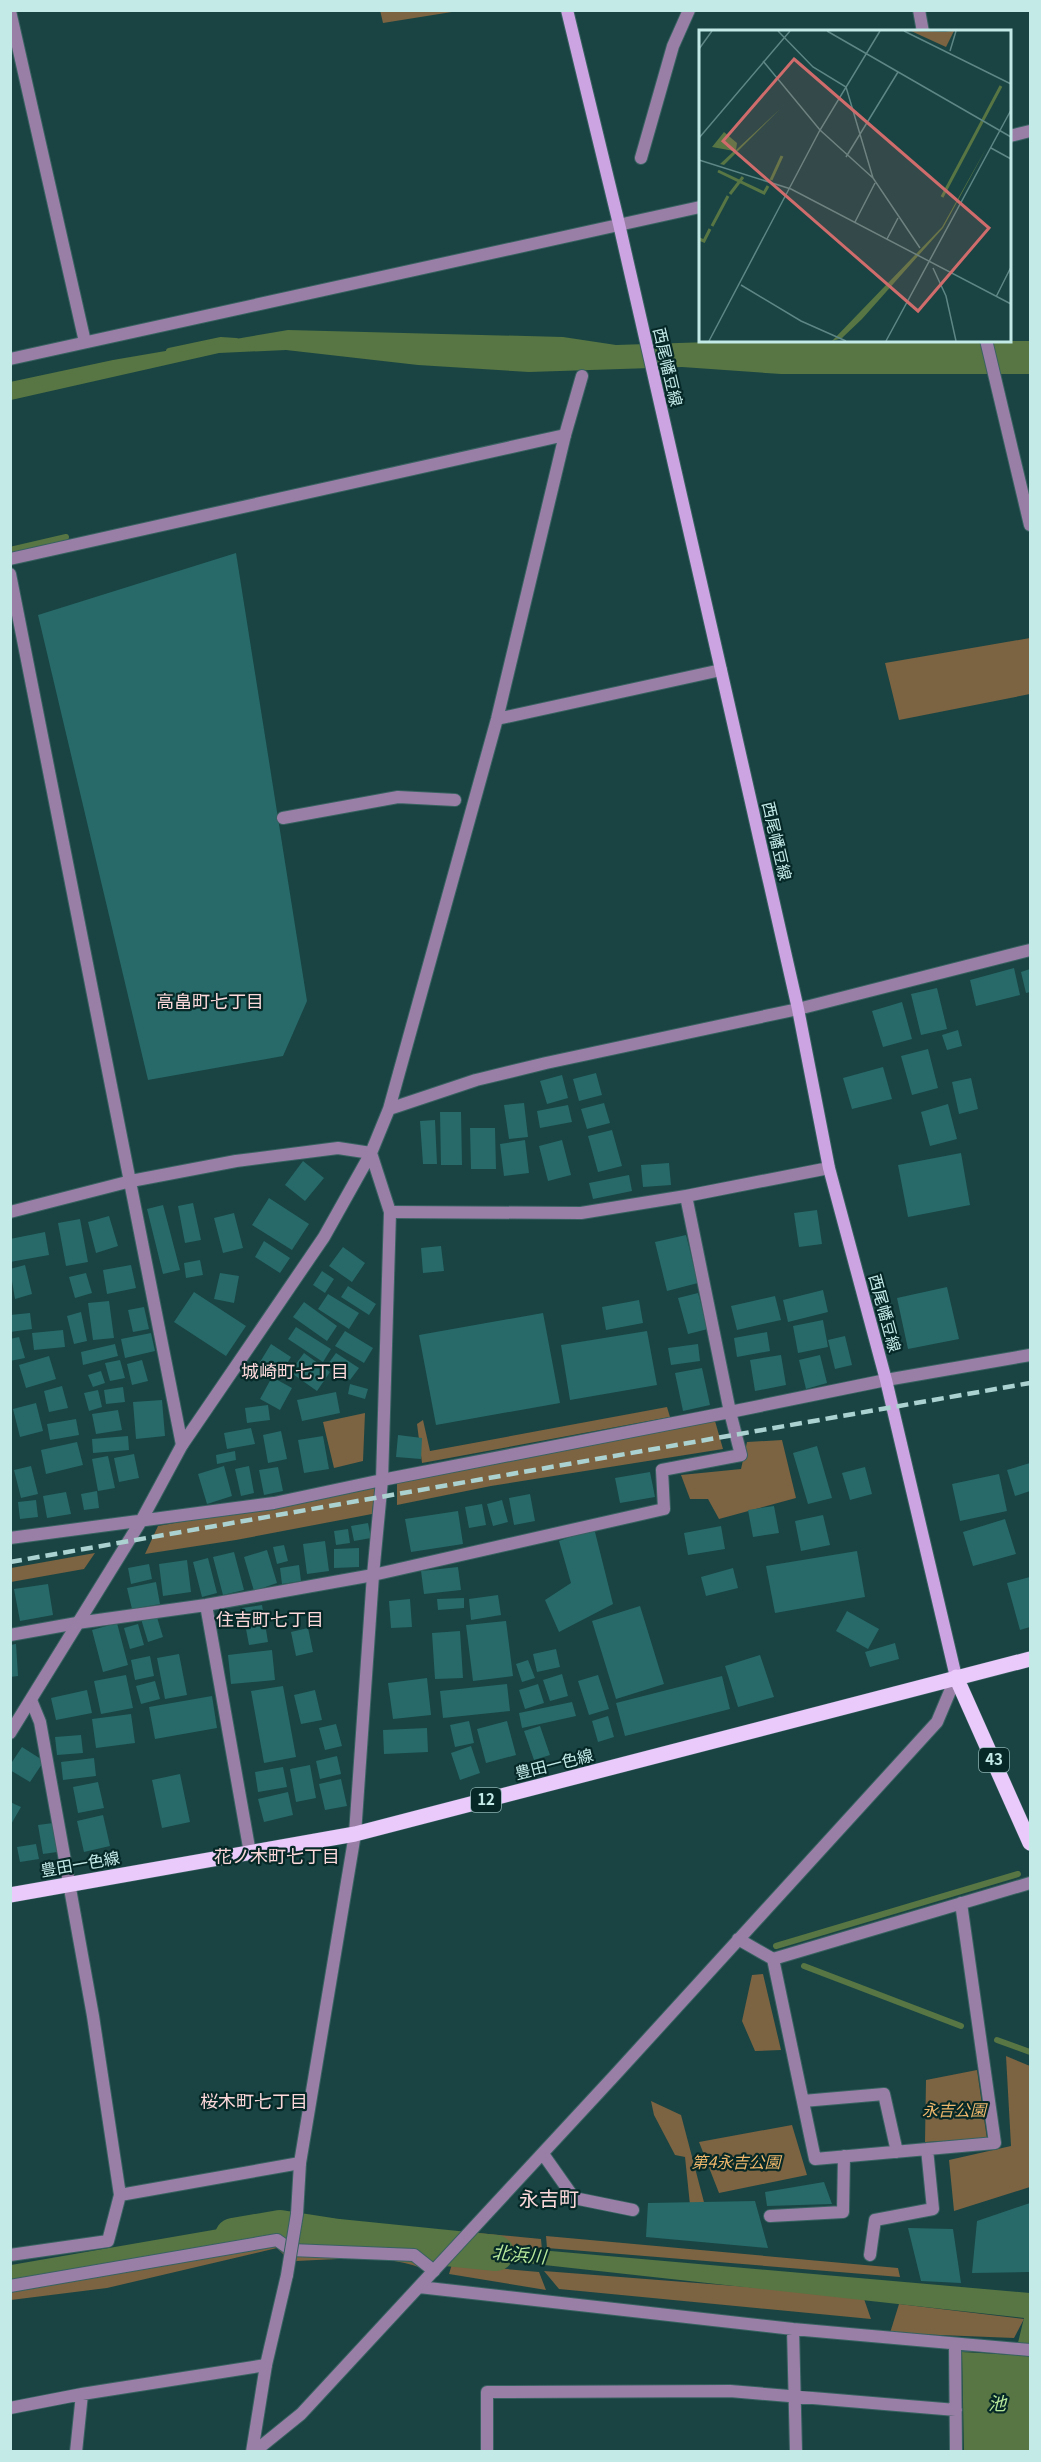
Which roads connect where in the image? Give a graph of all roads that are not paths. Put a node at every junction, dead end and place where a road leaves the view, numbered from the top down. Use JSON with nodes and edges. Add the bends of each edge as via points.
{"nodes":[{"id":1,"x":567,"y":10,"type":"edge"},
{"id":2,"x":689,"y":10,"type":"edge"},
{"id":3,"x":919,"y":10,"type":"edge"},
{"id":4,"x":10,"y":11,"type":"edge"},
{"id":5,"x":923,"y":30,"type":"edge"},
{"id":6,"x":1030,"y":131,"type":"edge"},
{"id":7,"x":1011,"y":136,"type":"edge"},
{"id":8,"x":642,"y":158,"type":"dead end"},
{"id":9,"x":699,"y":207,"type":"edge"},
{"id":10,"x":618,"y":224,"type":"junction"},
{"id":11,"x":85,"y":342,"type":"junction"},
{"id":12,"x":986,"y":342,"type":"edge"},
{"id":13,"x":10,"y":358,"type":"edge"},
{"id":14,"x":582,"y":376,"type":"dead end"},
{"id":15,"x":565,"y":435,"type":"junction"},
{"id":16,"x":1030,"y":525,"type":"edge"},
{"id":17,"x":10,"y":560,"type":"edge"},
{"id":18,"x":10,"y":574,"type":"edge"},
{"id":19,"x":721,"y":670,"type":"junction"},
{"id":20,"x":497,"y":719,"type":"junction"},
{"id":21,"x":455,"y":800,"type":"dead end"},
{"id":22,"x":284,"y":818,"type":"dead end"},
{"id":23,"x":1030,"y":950,"type":"edge"},
{"id":24,"x":798,"y":1009,"type":"junction"},
{"id":25,"x":389,"y":1109,"type":"junction"},
{"id":26,"x":371,"y":1153,"type":"junction"},
{"id":27,"x":829,"y":1168,"type":"junction"},
{"id":28,"x":131,"y":1181,"type":"junction"},
{"id":29,"x":686,"y":1196,"type":"junction"},
{"id":30,"x":10,"y":1212,"type":"edge"},
{"id":31,"x":390,"y":1212,"type":"junction"},
{"id":32,"x":1030,"y":1355,"type":"edge"},
{"id":33,"x":886,"y":1380,"type":"junction"},
{"id":34,"x":730,"y":1412,"type":"junction"},
{"id":35,"x":182,"y":1445,"type":"junction"},
{"id":36,"x":382,"y":1480,"type":"junction"},
{"id":37,"x":141,"y":1521,"type":"junction"},
{"id":38,"x":10,"y":1538,"type":"edge"},
{"id":39,"x":373,"y":1575,"type":"junction"},
{"id":40,"x":206,"y":1605,"type":"junction"},
{"id":41,"x":77,"y":1623,"type":"junction"},
{"id":42,"x":10,"y":1635,"type":"edge"},
{"id":43,"x":1030,"y":1659,"type":"edge"},
{"id":44,"x":956,"y":1677,"type":"junction"},
{"id":45,"x":32,"y":1700,"type":"junction"},
{"id":46,"x":10,"y":1733,"type":"edge"},
{"id":47,"x":355,"y":1834,"type":"junction"},
{"id":48,"x":1030,"y":1843,"type":"edge"},
{"id":49,"x":250,"y":1853,"type":"junction"},
{"id":50,"x":1030,"y":1883,"type":"edge"},
{"id":51,"x":70,"y":1884,"type":"junction"},
{"id":52,"x":10,"y":1895,"type":"edge"},
{"id":53,"x":961,"y":1903,"type":"junction"},
{"id":54,"x":738,"y":1939,"type":"junction"},
{"id":55,"x":773,"y":1959,"type":"junction"},
{"id":56,"x":803,"y":2102,"type":"junction"},
{"id":57,"x":927,"y":2149,"type":"junction"},
{"id":58,"x":897,"y":2152,"type":"junction"},
{"id":59,"x":543,"y":2154,"type":"junction"},
{"id":60,"x":844,"y":2156,"type":"junction"},
{"id":61,"x":300,"y":2163,"type":"junction"},
{"id":62,"x":120,"y":2194,"type":"junction"},
{"id":63,"x":633,"y":2210,"type":"dead end"},
{"id":64,"x":770,"y":2216,"type":"dead end"},
{"id":65,"x":291,"y":2250,"type":"junction"},
{"id":66,"x":10,"y":2255,"type":"edge"},
{"id":67,"x":870,"y":2255,"type":"dead end"},
{"id":68,"x":436,"y":2268,"type":"junction"},
{"id":69,"x":10,"y":2286,"type":"edge"},
{"id":70,"x":419,"y":2287,"type":"junction"},
{"id":71,"x":793,"y":2329,"type":"junction"},
{"id":72,"x":956,"y":2345,"type":"junction"},
{"id":73,"x":1030,"y":2350,"type":"edge"},
{"id":74,"x":266,"y":2365,"type":"junction"},
{"id":75,"x":82,"y":2394,"type":"junction"},
{"id":76,"x":795,"y":2396,"type":"junction"},
{"id":77,"x":10,"y":2408,"type":"edge"},
{"id":78,"x":956,"y":2410,"type":"junction"},
{"id":79,"x":76,"y":2451,"type":"edge"},
{"id":80,"x":253,"y":2451,"type":"edge"},
{"id":81,"x":488,"y":2451,"type":"edge"},
{"id":82,"x":796,"y":2451,"type":"edge"},
{"id":83,"x":956,"y":2451,"type":"edge"}],
"edges":[{"from":1,"to":10,"type":"main road","name":"西尾幡豆線"},
{"from":2,"to":8,"type":"street","via":[[673,46]]},
{"from":3,"to":5,"type":"street"},
{"from":4,"to":11,"type":"street"},
{"from":6,"to":7,"type":"street"},
{"from":9,"to":10,"type":"street"},
{"from":10,"to":11,"type":"street"},
{"from":10,"to":19,"type":"main road","name":"西尾幡豆線"},
{"from":11,"to":13,"type":"street"},
{"from":12,"to":16,"type":"street"},
{"from":14,"to":15,"type":"street"},
{"from":15,"to":17,"type":"street"},
{"from":15,"to":20,"type":"street"},
{"from":18,"to":28,"type":"street"},
{"from":19,"to":20,"type":"street"},
{"from":19,"to":24,"type":"main road","name":"西尾幡豆線"},
{"from":20,"to":25,"type":"street"},
{"from":21,"to":22,"type":"street","via":[[398,797]]},
{"from":23,"to":24,"type":"street"},
{"from":24,"to":25,"type":"street","via":[[476,1080]]},
{"from":24,"to":27,"type":"main road","name":"西尾幡豆線"},
{"from":25,"to":26,"type":"street"},
{"from":26,"to":28,"type":"street","via":[[339,1148],[236,1161]]},
{"from":26,"to":31,"type":"street"},
{"from":26,"to":35,"type":"street","via":[[324,1237]]},
{"from":27,"to":29,"type":"street"},
{"from":27,"to":33,"type":"main road","name":"西尾幡豆線"},
{"from":28,"to":30,"type":"street"},
{"from":28,"to":35,"type":"street"},
{"from":29,"to":31,"type":"street","via":[[581,1213]]},
{"from":29,"to":34,"type":"street"},
{"from":31,"to":36,"type":"street"},
{"from":32,"to":33,"type":"street"},
{"from":33,"to":34,"type":"street"},
{"from":33,"to":44,"type":"main road","name":"西尾幡豆線"},
{"from":34,"to":36,"type":"street"},
{"from":34,"to":39,"type":"street","via":[[741,1455],[662,1470],[664,1509]]},
{"from":35,"to":37,"type":"street"},
{"from":36,"to":37,"type":"street","via":[[274,1503]]},
{"from":36,"to":39,"type":"street"},
{"from":37,"to":38,"type":"street"},
{"from":37,"to":41,"type":"street"},
{"from":39,"to":40,"type":"street"},
{"from":39,"to":47,"type":"street"},
{"from":40,"to":41,"type":"street"},
{"from":40,"to":49,"type":"street"},
{"from":41,"to":42,"type":"street"},
{"from":41,"to":45,"type":"street"},
{"from":43,"to":44,"type":"main road","name":"豊田一色線","number":"12"},
{"from":44,"to":47,"type":"main road","name":"豊田一色線","number":"12"},
{"from":44,"to":48,"type":"main road","number":"43"},
{"from":44,"to":54,"type":"street","via":[[937,1722]]},
{"from":45,"to":46,"type":"street"},
{"from":45,"to":51,"type":"street","via":[[40,1722]]},
{"from":47,"to":49,"type":"main road","name":"豊田一色線","number":"12"},
{"from":47,"to":61,"type":"street"},
{"from":49,"to":51,"type":"main road","name":"豊田一色線","number":"12"},
{"from":50,"to":53,"type":"street"},
{"from":51,"to":52,"type":"main road","name":"豊田一色線","number":"12"},
{"from":51,"to":62,"type":"street"},
{"from":53,"to":55,"type":"street"},
{"from":53,"to":57,"type":"street","via":[[995,2143]]},
{"from":54,"to":55,"type":"street"},
{"from":54,"to":59,"type":"street"},
{"from":55,"to":56,"type":"street"},
{"from":56,"to":58,"type":"street","via":[[884,2094]]},
{"from":56,"to":60,"type":"street","via":[[815,2159]]},
{"from":57,"to":58,"type":"street"},
{"from":57,"to":67,"type":"street","via":[[933,2209],[875,2220]]},
{"from":58,"to":60,"type":"street"},
{"from":59,"to":63,"type":"street","via":[[574,2198]]},
{"from":59,"to":68,"type":"street"},
{"from":60,"to":64,"type":"street","via":[[843,2212]]},
{"from":61,"to":62,"type":"street"},
{"from":61,"to":65,"type":"street","bridge":true},
{"from":62,"to":66,"type":"street","via":[[108,2241]]},
{"from":65,"to":68,"type":"street","via":[[414,2255]]},
{"from":65,"to":69,"type":"street","via":[[277,2240]]},
{"from":65,"to":74,"type":"street","bridge":true},
{"from":68,"to":70,"type":"street"},
{"from":70,"to":71,"type":"street"},
{"from":70,"to":80,"type":"street","via":[[301,2414]]},
{"from":71,"to":72,"type":"street"},
{"from":71,"to":76,"type":"street"},
{"from":72,"to":73,"type":"street"},
{"from":72,"to":78,"type":"street"},
{"from":74,"to":75,"type":"street"},
{"from":74,"to":80,"type":"street"},
{"from":75,"to":77,"type":"street"},
{"from":75,"to":79,"type":"street"},
{"from":76,"to":78,"type":"street"},
{"from":76,"to":81,"type":"street","via":[[730,2391],[487,2392]]},
{"from":76,"to":82,"type":"street"},
{"from":78,"to":83,"type":"street"}]}
